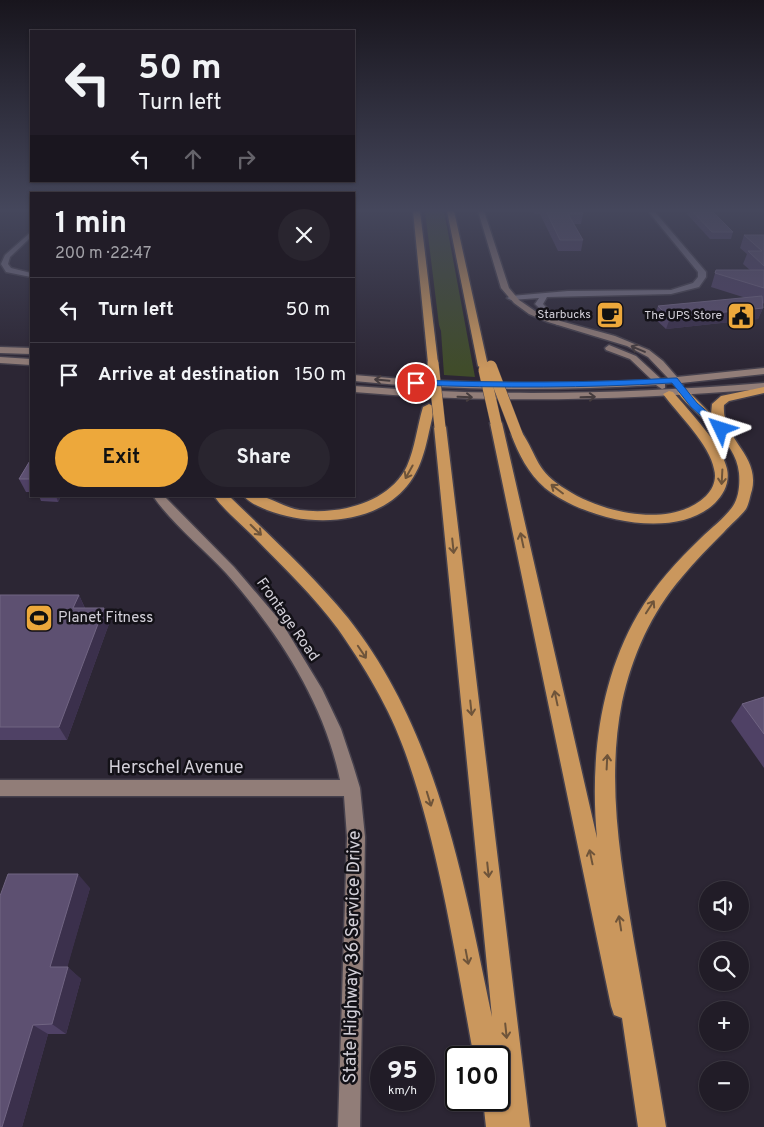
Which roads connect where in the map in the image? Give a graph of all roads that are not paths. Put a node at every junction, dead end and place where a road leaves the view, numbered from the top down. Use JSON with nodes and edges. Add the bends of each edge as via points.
{"nodes":[{"id":1,"x":4,"y":264,"type":"edge"},
{"id":2,"x":422,"y":264,"type":"edge"},
{"id":3,"x":461,"y":264,"type":"edge"},
{"id":4,"x":497,"y":264,"type":"edge"},
{"id":5,"x":695,"y":264,"type":"edge"},
{"id":6,"x":30,"y":274,"type":"edge"},
{"id":7,"x":545,"y":295,"type":"junction"},
{"id":8,"x":511,"y":298,"type":"junction"},
{"id":9,"x":557,"y":323,"type":"junction"},
{"id":10,"x":575,"y":338,"type":"dead end"},
{"id":11,"x":589,"y":342,"type":"dead end"},
{"id":12,"x":0,"y":350,"type":"edge"},
{"id":13,"x":30,"y":351,"type":"edge"},
{"id":14,"x":0,"y":360,"type":"edge"},
{"id":15,"x":30,"y":362,"type":"edge"},
{"id":16,"x":487,"y":366,"type":"junction"},
{"id":17,"x":764,"y":371,"type":"edge"},
{"id":18,"x":355,"y":378,"type":"edge"},
{"id":19,"x":674,"y":380,"type":"junction"},
{"id":20,"x":659,"y":382,"type":"junction"},
{"id":21,"x":764,"y":386,"type":"edge"},
{"id":22,"x":355,"y":390,"type":"edge"},
{"id":23,"x":764,"y":390,"type":"edge"},
{"id":24,"x":684,"y":393,"type":"junction"},
{"id":25,"x":669,"y":394,"type":"junction"},
{"id":26,"x":437,"y":396,"type":"junction"},
{"id":27,"x":721,"y":429,"type":"junction"},
{"id":28,"x":159,"y":497,"type":"edge"},
{"id":29,"x":222,"y":497,"type":"edge"},
{"id":30,"x":254,"y":497,"type":"edge"},
{"id":31,"x":0,"y":788,"type":"edge"},
{"id":32,"x":352,"y":788,"type":"junction"},
{"id":33,"x":485,"y":1046,"type":"edge"},
{"id":34,"x":498,"y":1111,"type":"edge"},
{"id":35,"x":349,"y":1127,"type":"edge"},
{"id":36,"x":500,"y":1127,"type":"edge"},
{"id":37,"x":516,"y":1127,"type":"edge"},
{"id":38,"x":651,"y":1127,"type":"edge"}],
"edges":[{"from":1,"to":6,"type":"street","via":[[9,270]]},
{"from":2,"to":26,"type":"highway","bridge":true},
{"from":3,"to":16,"type":"highway"},
{"from":4,"to":8,"type":"street"},
{"from":5,"to":7,"type":"street","via":[[702,277],[696,285],[671,292]]},
{"from":7,"to":8,"type":"street"},
{"from":7,"to":9,"type":"street","via":[[539,304]]},
{"from":8,"to":9,"type":"street"},
{"from":8,"to":10,"type":"street","via":[[511,306],[532,321]]},
{"from":19,"to":9,"type":"street","one_way":true,"via":[[657,360],[644,351]]},
{"from":11,"to":20,"type":"street","via":[[632,356]]},
{"from":12,"to":13,"type":"street"},
{"from":14,"to":15,"type":"street"},
{"from":25,"to":16,"type":"highway","one_way":true,"bridge":true,"via":[[716,454],[722,465],[721,486],[706,504],[692,511],[651,519],[631,517],[578,502],[561,493],[534,469]]},
{"from":38,"to":16,"type":"highway","one_way":true,"bridge":true,"via":[[496,423]]},
{"from":17,"to":19,"type":"street"},
{"from":20,"to":18,"type":"street","one_way":true,"via":[[455,385]]},
{"from":19,"to":20,"type":"street"},
{"from":19,"to":24,"type":"street"},
{"from":20,"to":25,"type":"street"},
{"from":21,"to":24,"type":"street"},
{"from":22,"to":25,"type":"street","one_way":true,"via":[[512,398]]},
{"from":23,"to":27,"type":"highway","via":[[726,398],[718,404]]},
{"from":24,"to":25,"type":"street"},
{"from":24,"to":27,"type":"highway"},
{"from":26,"to":30,"type":"highway","one_way":true,"via":[[429,408],[416,458],[404,481],[394,491],[367,506],[349,513],[307,515],[287,512]]},
{"from":26,"to":37,"type":"highway","one_way":true,"bridge":true},
{"from":38,"to":27,"type":"highway","one_way":true,"via":[[609,853],[606,788],[609,731],[616,688],[644,617],[661,590],[740,506],[747,493],[750,483],[745,458]]},
{"from":28,"to":32,"type":"street","name":"Frontage Road","via":[[231,571],[283,637],[322,707]]},
{"from":29,"to":33,"type":"highway","one_way":true,"via":[[311,584],[368,660],[392,702],[414,750],[433,810],[457,904]]},
{"from":31,"to":32,"type":"street","name":"Herschel Avenue"},
{"from":32,"to":35,"type":"street","name":"State Highway 36 Service Drive","via":[[356,837]]},
{"from":34,"to":36,"type":"highway"}]}
